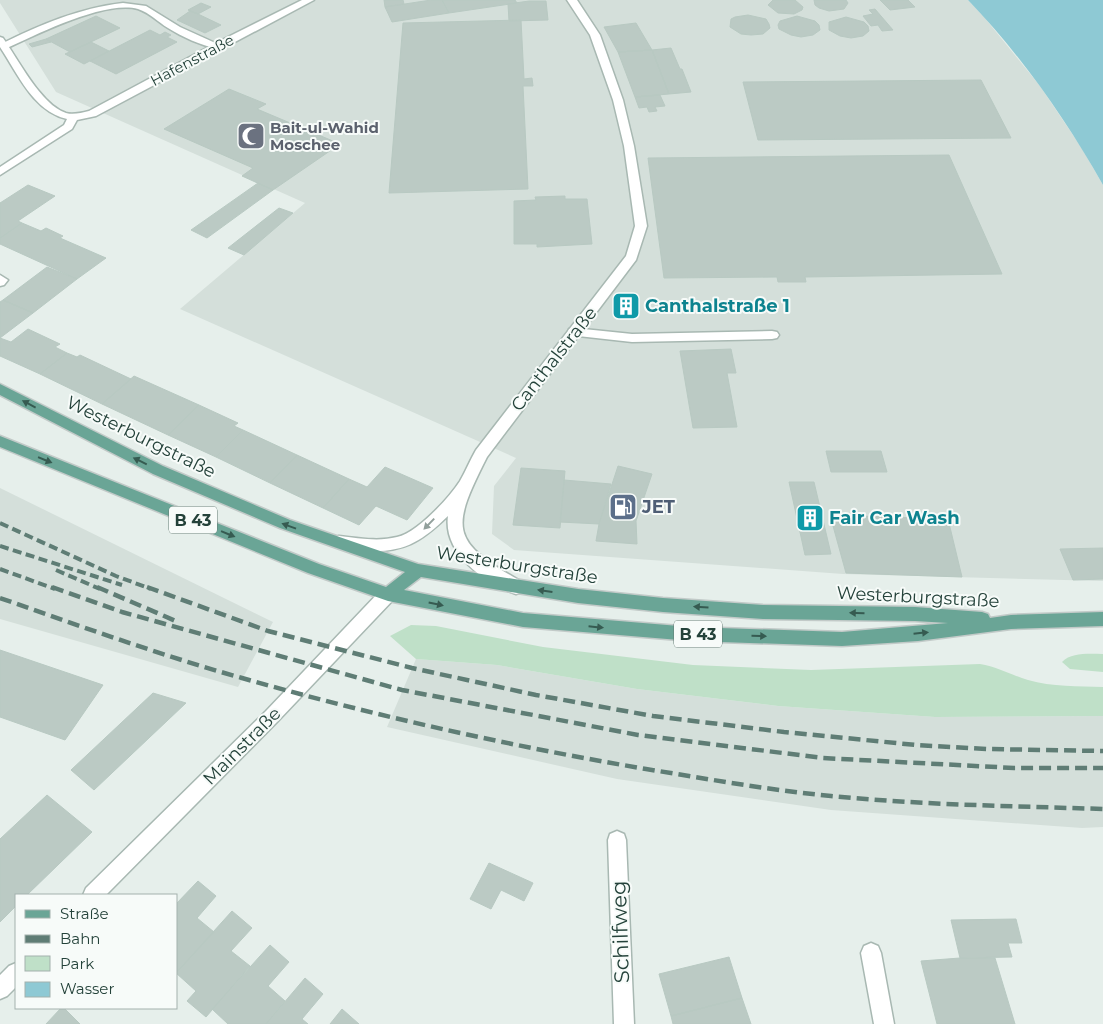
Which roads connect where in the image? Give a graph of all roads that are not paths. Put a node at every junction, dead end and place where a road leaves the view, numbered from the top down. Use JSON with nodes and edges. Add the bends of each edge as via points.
{"nodes":[{"id":1,"x":309,"y":0,"type":"edge"},
{"id":2,"x":572,"y":0,"type":"edge"},
{"id":3,"x":2,"y":43,"type":"edge"},
{"id":4,"x":218,"y":46,"type":"junction"},
{"id":5,"x":74,"y":116,"type":"junction"},
{"id":6,"x":0,"y":172,"type":"edge"},
{"id":7,"x":574,"y":332,"type":"junction"},
{"id":8,"x":772,"y":335,"type":"dead end"},
{"id":9,"x":0,"y":389,"type":"edge"},
{"id":10,"x":0,"y":441,"type":"edge"},
{"id":11,"x":463,"y":489,"type":"junction"},
{"id":12,"x":335,"y":542,"type":"junction"},
{"id":13,"x":418,"y":570,"type":"junction"},
{"id":14,"x":517,"y":587,"type":"junction"},
{"id":15,"x":388,"y":594,"type":"junction"},
{"id":16,"x":1103,"y":619,"type":"edge"},
{"id":17,"x":1011,"y":622,"type":"junction"},
{"id":18,"x":617,"y":840,"type":"dead end"},
{"id":19,"x":95,"y":894,"type":"edge"},
{"id":20,"x":871,"y":953,"type":"dead end"},
{"id":21,"x":15,"y":974,"type":"edge"},
{"id":22,"x":0,"y":989,"type":"edge"},
{"id":23,"x":624,"y":1024,"type":"edge"},
{"id":24,"x":884,"y":1024,"type":"edge"}],
"edges":[{"from":1,"to":4,"type":"street","name":"Hafenstraße"},
{"from":2,"to":7,"type":"street","name":"Canthalstraße","via":[[595,35],[618,100],[629,146],[641,226],[632,256]]},
{"from":3,"to":4,"type":"street","via":[[87,8],[115,3],[137,5],[157,14],[172,26]]},
{"from":3,"to":5,"type":"street","name":"Hafenstraße","via":[[43,104],[60,115]]},
{"from":4,"to":5,"type":"street","name":"Hafenstraße","via":[[92,114]]},
{"from":5,"to":6,"type":"street","via":[[68,128]]},
{"from":7,"to":8,"type":"street","via":[[632,338]]},
{"from":7,"to":11,"type":"street","name":"Canthalstraße","via":[[481,454]]},
{"from":12,"to":9,"type":"main road","name":"Westerburgstraße","number":"B 43","one_way":true,"via":[[284,524],[158,470]]},
{"from":10,"to":15,"type":"main road","name":"Westerburgstraße","number":"B 43","one_way":true,"via":[[314,569]]},
{"from":11,"to":12,"type":"street","name":"Canthalstraße","one_way":true,"via":[[411,539],[375,545]]},
{"from":11,"to":14,"type":"street","name":"Canthalstraße","via":[[455,526],[467,555]]},
{"from":12,"to":13,"type":"main road","name":"Westerburgstraße","number":"B 43"},
{"from":13,"to":14,"type":"main road","name":"Westerburgstraße","number":"B 43"},
{"from":13,"to":15,"type":"main road"},
{"from":17,"to":14,"type":"main road","name":"Westerburgstraße","number":"B 43","one_way":true,"via":[[914,614],[754,612]]},
{"from":15,"to":17,"type":"main road","name":"Westerburgstraße","number":"B 43","one_way":true,"via":[[523,620],[691,634],[842,639],[918,634]]},
{"from":15,"to":19,"type":"street","name":"Mainstraße"},
{"from":16,"to":17,"type":"main road","number":"B 43"},
{"from":18,"to":23,"type":"street","name":"Schilfweg"},
{"from":20,"to":24,"type":"street"},
{"from":21,"to":22,"type":"street"}]}
